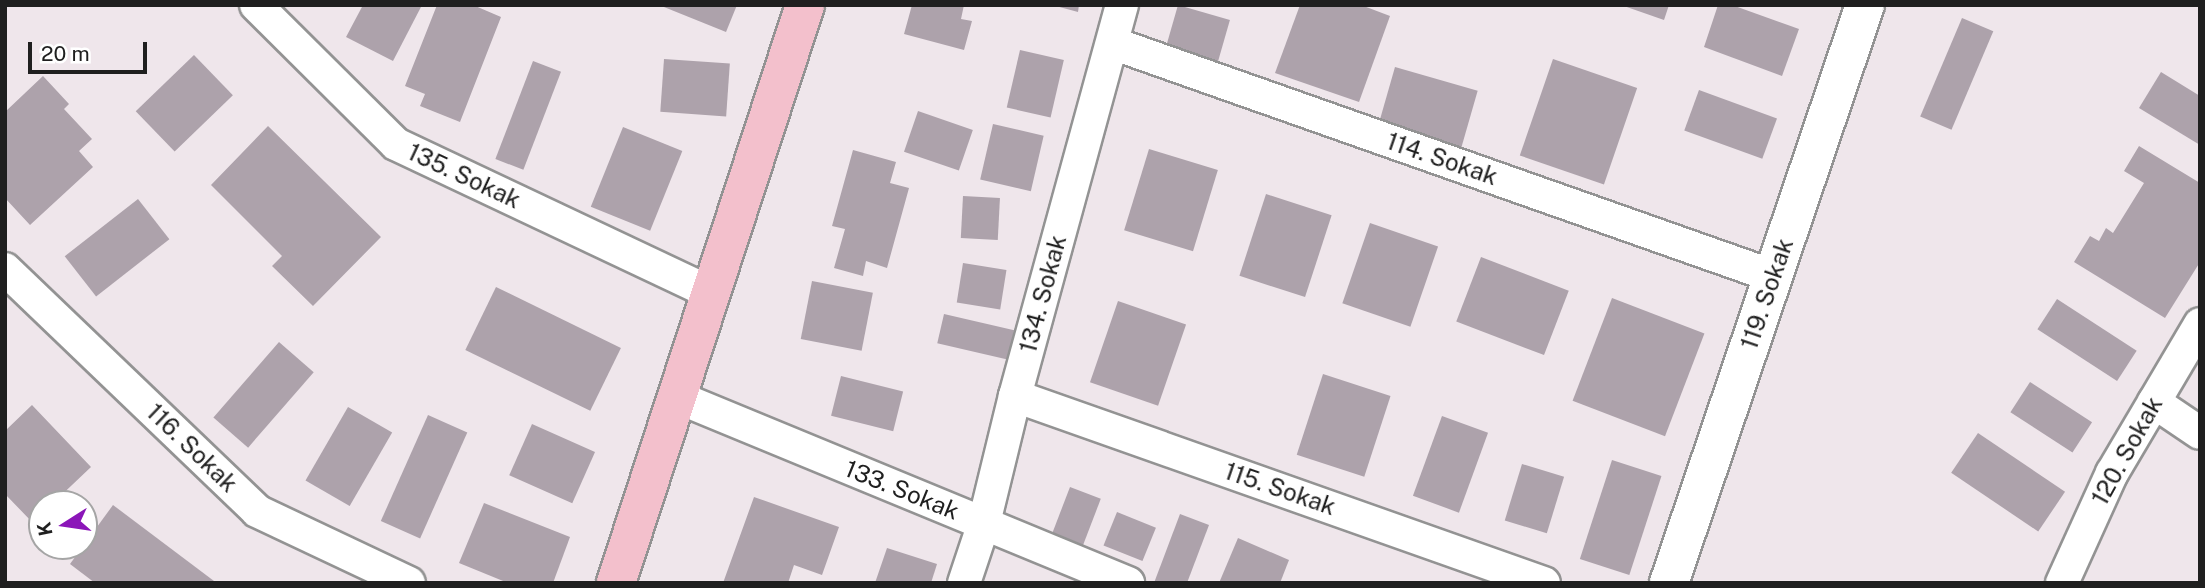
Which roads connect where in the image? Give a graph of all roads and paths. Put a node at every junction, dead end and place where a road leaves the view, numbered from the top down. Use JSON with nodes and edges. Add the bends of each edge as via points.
{"nodes":[{"id":1,"x":256,"y":5,"type":"edge"},
{"id":2,"x":805,"y":5,"type":"edge"},
{"id":3,"x":1122,"y":5,"type":"edge"},
{"id":4,"x":1865,"y":5,"type":"edge"},
{"id":5,"x":1112,"y":43,"type":"junction"},
{"id":6,"x":5,"y":269,"type":"edge"},
{"id":7,"x":1773,"y":276,"type":"junction"},
{"id":8,"x":711,"y":293,"type":"junction"},
{"id":9,"x":2200,"y":324,"type":"edge"},
{"id":10,"x":1015,"y":396,"type":"junction"},
{"id":11,"x":677,"y":397,"type":"junction"},
{"id":12,"x":2154,"y":401,"type":"junction"},
{"id":13,"x":2200,"y":433,"type":"edge"},
{"id":14,"x":984,"y":523,"type":"junction"},
{"id":15,"x":409,"y":583,"type":"edge"},
{"id":16,"x":616,"y":583,"type":"edge"},
{"id":17,"x":964,"y":583,"type":"edge"},
{"id":18,"x":1128,"y":583,"type":"edge"},
{"id":19,"x":1544,"y":583,"type":"edge"},
{"id":20,"x":1669,"y":583,"type":"edge"},
{"id":21,"x":2062,"y":583,"type":"edge"}],
"edges":[{"from":1,"to":8,"type":"street","name":"135. Sokak","via":[[396,144]]},
{"from":2,"to":8,"type":"main road"},
{"from":3,"to":5,"type":"street","name":"134. Sokak"},
{"from":4,"to":7,"type":"street","name":"119. Sokak"},
{"from":5,"to":7,"type":"street","name":"114. Sokak"},
{"from":5,"to":10,"type":"street","name":"134. Sokak"},
{"from":6,"to":15,"type":"street","name":"116. Sokak","via":[[257,511]]},
{"from":7,"to":20,"type":"street","name":"119. Sokak"},
{"from":8,"to":11,"type":"main road"},
{"from":9,"to":12,"type":"street","name":"120. Sokak"},
{"from":10,"to":14,"type":"street","name":"134. Sokak"},
{"from":10,"to":19,"type":"street","name":"115. Sokak"},
{"from":11,"to":14,"type":"street","name":"133. Sokak"},
{"from":11,"to":16,"type":"main road"},
{"from":12,"to":13,"type":"street"},
{"from":12,"to":21,"type":"street","name":"120. Sokak","via":[[2112,473]]},
{"from":14,"to":17,"type":"street","name":"134. Sokak"},
{"from":14,"to":18,"type":"street","name":"133. Sokak"}]}
